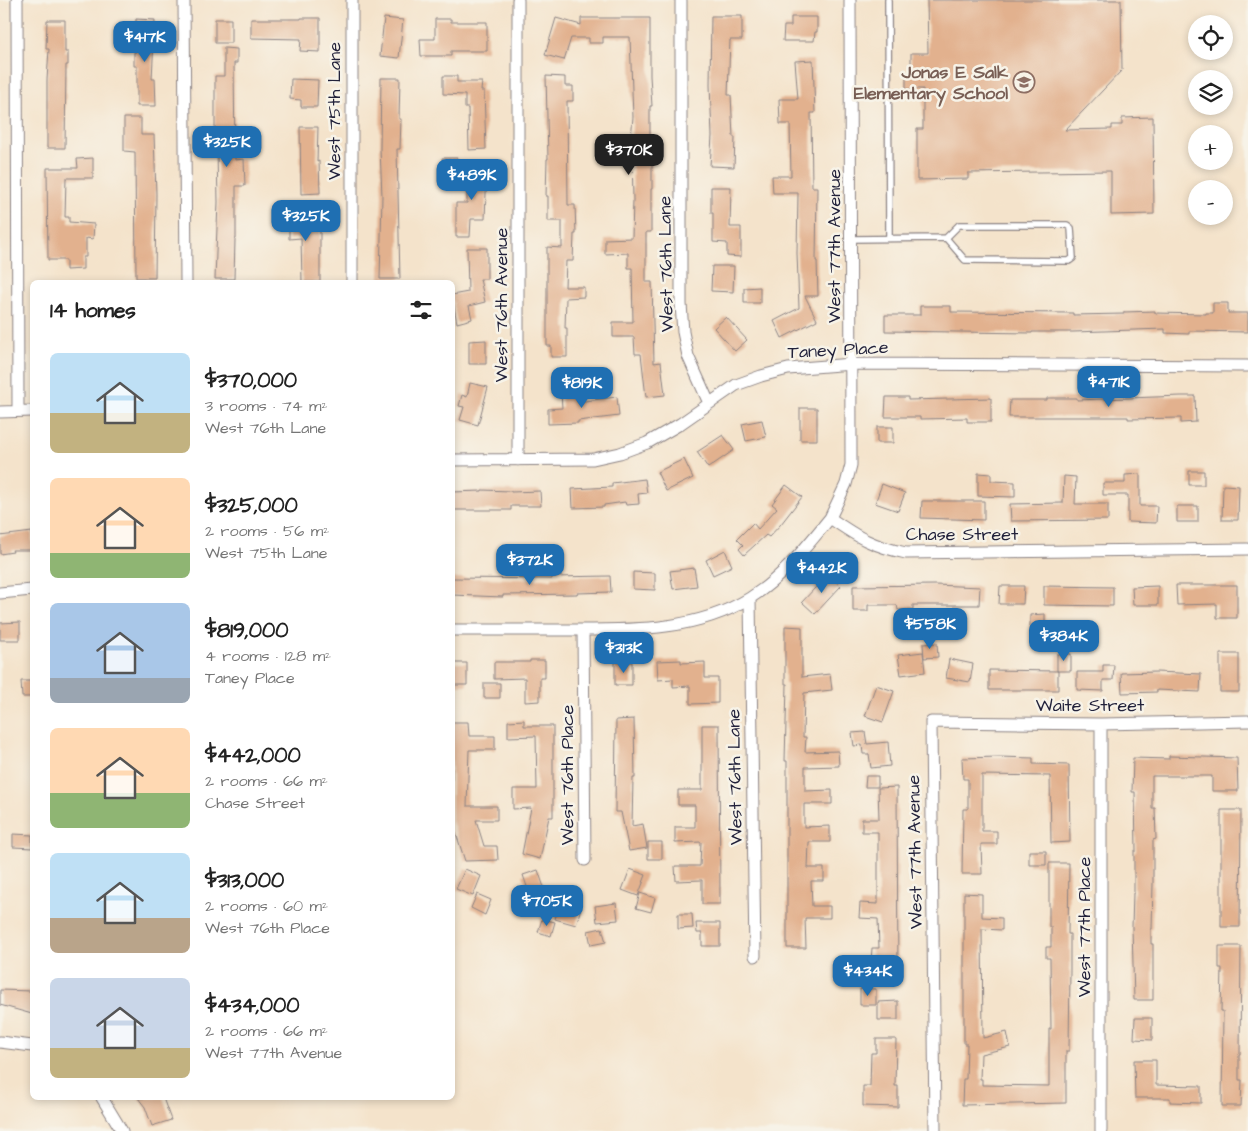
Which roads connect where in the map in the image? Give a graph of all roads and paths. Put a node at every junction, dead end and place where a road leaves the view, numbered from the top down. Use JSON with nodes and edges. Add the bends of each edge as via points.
{"nodes":[{"id":1,"x":17,"y":0,"type":"edge"},
{"id":2,"x":184,"y":0,"type":"edge"},
{"id":3,"x":352,"y":0,"type":"edge"},
{"id":4,"x":518,"y":0,"type":"edge"},
{"id":5,"x":682,"y":0,"type":"edge"},
{"id":6,"x":850,"y":0,"type":"edge"},
{"id":7,"x":888,"y":0,"type":"edge"},
{"id":8,"x":889,"y":238,"type":"junction"},
{"id":9,"x":946,"y":238,"type":"junction"},
{"id":10,"x":851,"y":239,"type":"junction"},
{"id":11,"x":186,"y":280,"type":"edge"},
{"id":12,"x":352,"y":280,"type":"edge"},
{"id":13,"x":852,"y":364,"type":"junction"},
{"id":14,"x":1248,"y":366,"type":"edge"},
{"id":15,"x":709,"y":403,"type":"junction"},
{"id":16,"x":18,"y":411,"type":"junction"},
{"id":17,"x":30,"y":411,"type":"edge"},
{"id":18,"x":0,"y":412,"type":"edge"},
{"id":19,"x":455,"y":460,"type":"edge"},
{"id":20,"x":518,"y":460,"type":"junction"},
{"id":21,"x":830,"y":518,"type":"junction"},
{"id":22,"x":1248,"y":549,"type":"edge"},
{"id":23,"x":30,"y":590,"type":"edge"},
{"id":24,"x":0,"y":593,"type":"edge"},
{"id":25,"x":750,"y":598,"type":"junction"},
{"id":26,"x":455,"y":630,"type":"edge"},
{"id":27,"x":583,"y":630,"type":"junction"},
{"id":28,"x":1248,"y":721,"type":"edge"},
{"id":29,"x":931,"y":722,"type":"joint"},
{"id":30,"x":1101,"y":724,"type":"junction"},
{"id":31,"x":585,"y":860,"type":"dead end"},
{"id":32,"x":755,"y":956,"type":"dead end"},
{"id":33,"x":0,"y":1042,"type":"edge"},
{"id":34,"x":30,"y":1046,"type":"edge"},
{"id":35,"x":103,"y":1100,"type":"edge"},
{"id":36,"x":122,"y":1131,"type":"edge"},
{"id":37,"x":935,"y":1131,"type":"edge"},
{"id":38,"x":1102,"y":1131,"type":"edge"}],
"edges":[{"from":1,"to":16,"type":"street"},
{"from":2,"to":11,"type":"street"},
{"from":3,"to":12,"type":"street","name":"West 75th Lane"},
{"from":4,"to":20,"type":"street","name":"West 76th Avenue"},
{"from":5,"to":15,"type":"street","name":"West 76th Lane","via":[[681,304],[688,356]]},
{"from":6,"to":10,"type":"street","name":"West 77th Avenue"},
{"from":7,"to":8,"type":"lane"},
{"from":8,"to":9,"type":"lane"},
{"from":8,"to":10,"type":"lane"},
{"from":9,"to":9,"type":"lane","via":[[965,260],[1073,258],[1071,228],[1067,225],[959,225]]},
{"from":10,"to":13,"type":"street","name":"West 77th Avenue"},
{"from":13,"to":14,"type":"street","name":"Taney Place"},
{"from":13,"to":15,"type":"street","name":"Taney Place","via":[[788,369],[761,376],[736,385]]},
{"from":13,"to":21,"type":"street","name":"West 77th Avenue","via":[[851,465]]},
{"from":15,"to":20,"type":"street","name":"Taney Place","via":[[656,438],[620,453],[593,459]]},
{"from":16,"to":17,"type":"street"},
{"from":16,"to":18,"type":"street"},
{"from":19,"to":20,"type":"street","name":"Taney Place"},
{"from":21,"to":22,"type":"street","name":"Chase Street","via":[[860,539],[906,553]]},
{"from":21,"to":25,"type":"street","via":[[782,572]]},
{"from":23,"to":24,"type":"street"},
{"from":25,"to":27,"type":"street","via":[[722,612],[662,628]]},
{"from":25,"to":32,"type":"street","name":"West 76th Lane"},
{"from":26,"to":27,"type":"street"},
{"from":27,"to":31,"type":"street","name":"West 76th Place"},
{"from":28,"to":30,"type":"street","name":"Waite Street"},
{"from":29,"to":30,"type":"street","name":"Waite Street"},
{"from":29,"to":37,"type":"street","name":"West 77th Avenue"},
{"from":30,"to":38,"type":"street","name":"West 77th Place"},
{"from":33,"to":34,"type":"street"},
{"from":35,"to":36,"type":"street"}]}
